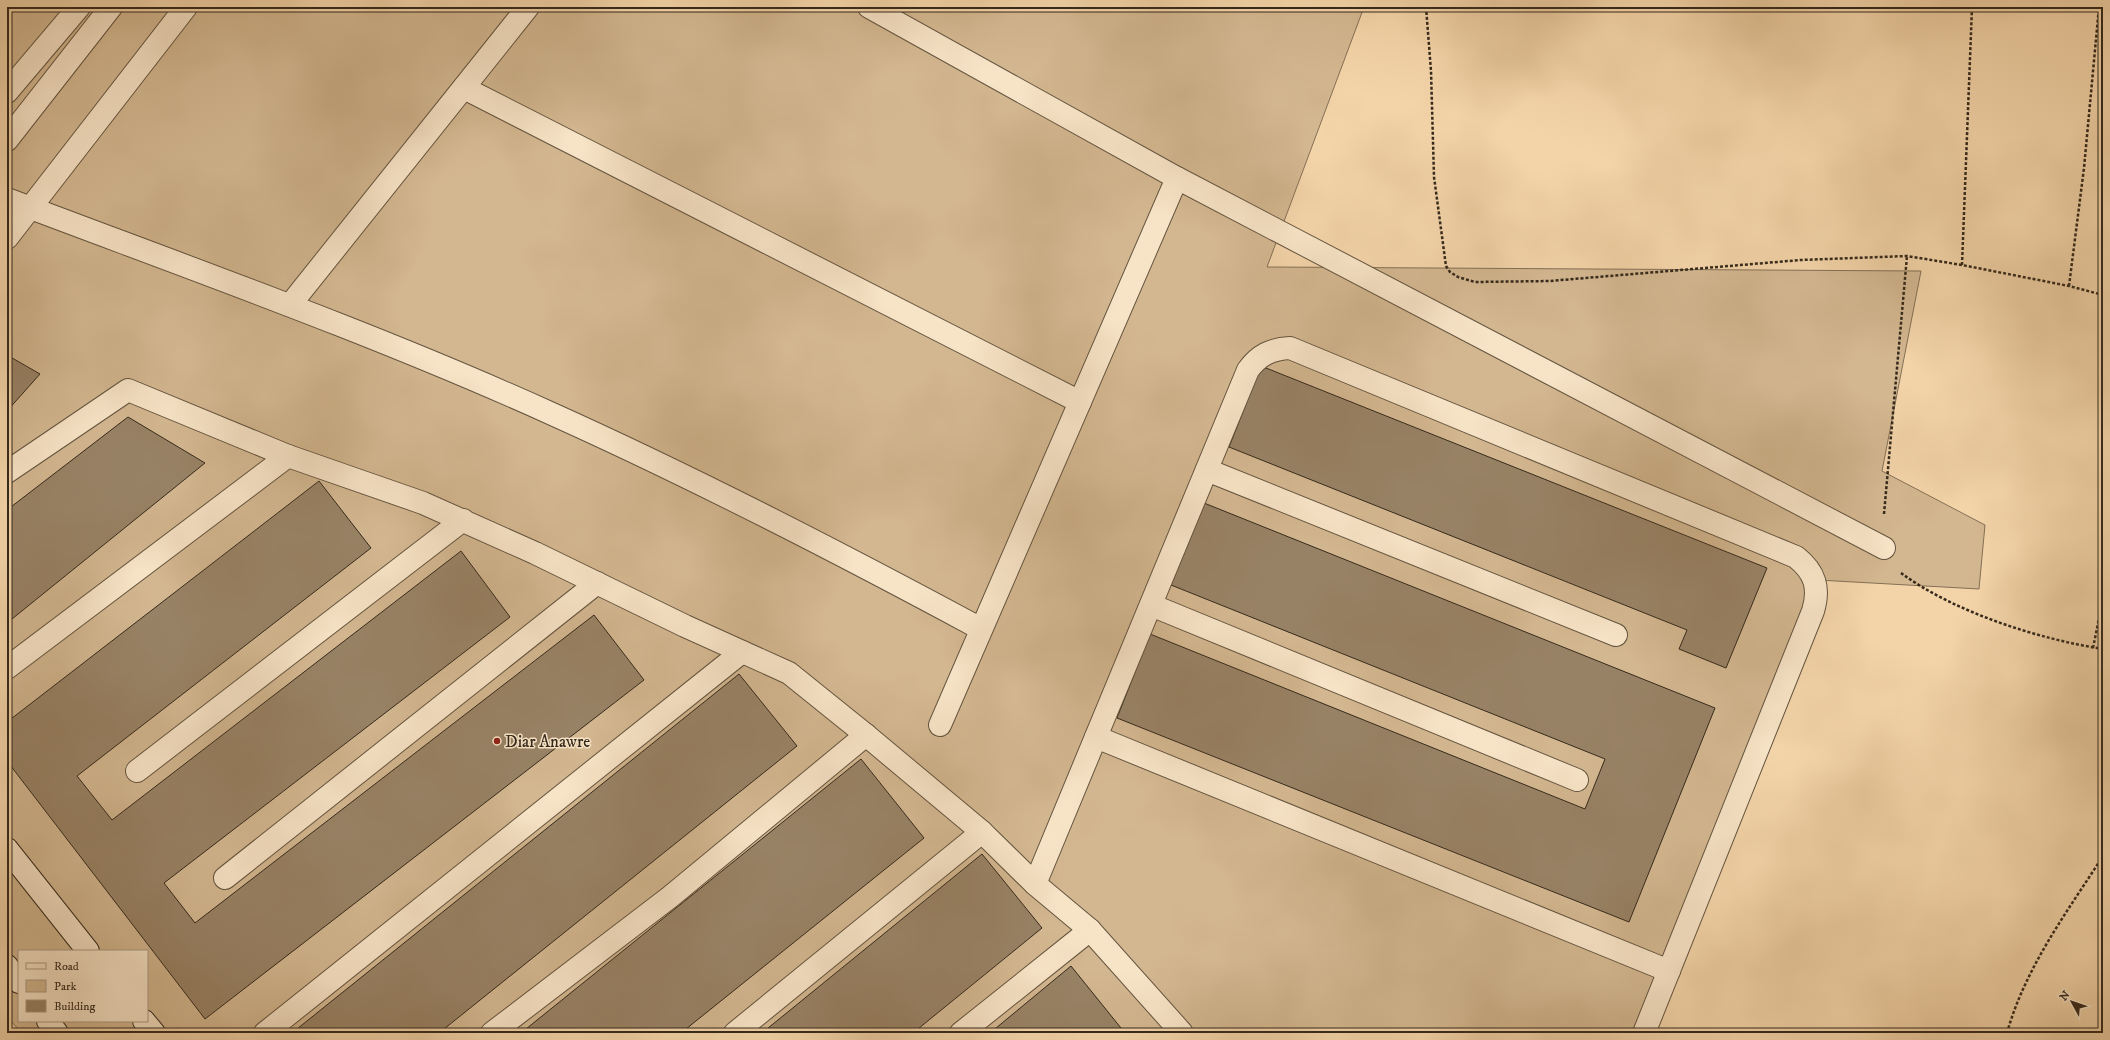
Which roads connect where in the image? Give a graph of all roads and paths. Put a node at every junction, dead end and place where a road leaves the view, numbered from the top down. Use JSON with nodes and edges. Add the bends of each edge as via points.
{"nodes":[{"id":1,"x":79,"y":7,"type":"edge"},
{"id":2,"x":111,"y":7,"type":"edge"},
{"id":3,"x":186,"y":7,"type":"edge"},
{"id":4,"x":528,"y":7,"type":"edge"},
{"id":5,"x":869,"y":7,"type":"edge"},
{"id":6,"x":1426,"y":7,"type":"edge"},
{"id":7,"x":1972,"y":7,"type":"edge"},
{"id":8,"x":2099,"y":7,"type":"edge"},
{"id":9,"x":464,"y":88,"type":"junction"},
{"id":10,"x":7,"y":92,"type":"edge"},
{"id":11,"x":7,"y":140,"type":"edge"},
{"id":12,"x":1177,"y":178,"type":"junction"},
{"id":13,"x":7,"y":199,"type":"edge"},
{"id":14,"x":31,"y":208,"type":"junction"},
{"id":15,"x":7,"y":238,"type":"edge"},
{"id":16,"x":1907,"y":256,"type":"junction"},
{"id":17,"x":1962,"y":265,"type":"junction"},
{"id":18,"x":2069,"y":286,"type":"junction"},
{"id":19,"x":2103,"y":295,"type":"edge"},
{"id":20,"x":290,"y":305,"type":"junction"},
{"id":21,"x":1080,"y":402,"type":"junction"},
{"id":22,"x":288,"y":456,"type":"junction"},
{"id":23,"x":1207,"y":470,"type":"junction"},
{"id":24,"x":7,"y":472,"type":"edge"},
{"id":25,"x":463,"y":520,"type":"junction"},
{"id":26,"x":1884,"y":548,"type":"junction"},
{"id":27,"x":596,"y":583,"type":"junction"},
{"id":28,"x":2103,"y":599,"type":"edge"},
{"id":29,"x":1151,"y":605,"type":"junction"},
{"id":30,"x":981,"y":629,"type":"junction"},
{"id":31,"x":1616,"y":635,"type":"dead end"},
{"id":32,"x":2093,"y":648,"type":"junction"},
{"id":33,"x":2103,"y":649,"type":"edge"},
{"id":34,"x":742,"y":652,"type":"junction"},
{"id":35,"x":7,"y":668,"type":"edge"},
{"id":36,"x":940,"y":725,"type":"dead end"},
{"id":37,"x":866,"y":735,"type":"junction"},
{"id":38,"x":1096,"y":737,"type":"junction"},
{"id":39,"x":137,"y":771,"type":"dead end"},
{"id":40,"x":1577,"y":780,"type":"dead end"},
{"id":41,"x":982,"y":832,"type":"junction"},
{"id":42,"x":7,"y":849,"type":"edge"},
{"id":43,"x":2103,"y":856,"type":"edge"},
{"id":44,"x":225,"y":878,"type":"dead end"},
{"id":45,"x":1035,"y":884,"type":"junction"},
{"id":46,"x":1090,"y":930,"type":"junction"},
{"id":47,"x":87,"y":950,"type":"edge"},
{"id":48,"x":7,"y":966,"type":"edge"},
{"id":49,"x":1669,"y":971,"type":"junction"},
{"id":50,"x":18,"y":981,"type":"edge"},
{"id":51,"x":49,"y":1022,"type":"edge"},
{"id":52,"x":145,"y":1022,"type":"edge"},
{"id":53,"x":57,"y":1033,"type":"edge"},
{"id":54,"x":154,"y":1033,"type":"edge"},
{"id":55,"x":265,"y":1033,"type":"edge"},
{"id":56,"x":492,"y":1033,"type":"edge"},
{"id":57,"x":735,"y":1033,"type":"edge"},
{"id":58,"x":961,"y":1033,"type":"edge"},
{"id":59,"x":1182,"y":1033,"type":"edge"},
{"id":60,"x":1644,"y":1033,"type":"edge"},
{"id":61,"x":2007,"y":1033,"type":"edge"}],
"edges":[{"from":1,"to":10,"type":"street"},
{"from":2,"to":11,"type":"street"},
{"from":3,"to":14,"type":"street"},
{"from":4,"to":9,"type":"street"},
{"from":5,"to":12,"type":"street"},
{"from":6,"to":16,"type":"path","via":[[1434,177],[1446,266],[1458,278],[1475,282],[1550,281],[1801,260]]},
{"from":7,"to":17,"type":"path"},
{"from":8,"to":18,"type":"path","via":[[2084,168]]},
{"from":9,"to":20,"type":"street"},
{"from":9,"to":21,"type":"street"},
{"from":12,"to":21,"type":"street"},
{"from":12,"to":26,"type":"street"},
{"from":13,"to":14,"type":"street"},
{"from":14,"to":15,"type":"street"},
{"from":14,"to":20,"type":"street"},
{"from":16,"to":17,"type":"path"},
{"from":16,"to":26,"type":"path","via":[[1882,536]]},
{"from":17,"to":18,"type":"path"},
{"from":18,"to":19,"type":"path"},
{"from":20,"to":30,"type":"street","via":[[549,412],[697,481],[842,554]]},
{"from":21,"to":30,"type":"street"},
{"from":22,"to":24,"type":"street","via":[[128,390]]},
{"from":22,"to":25,"type":"street","via":[[423,503]]},
{"from":22,"to":35,"type":"street"},
{"from":23,"to":29,"type":"street"},
{"from":23,"to":31,"type":"street"},
{"from":23,"to":49,"type":"street","via":[[1248,370],[1256,359],[1267,352],[1290,348],[1796,557],[1806,564],[1817,587],[1812,611]]},
{"from":25,"to":27,"type":"street"},
{"from":25,"to":39,"type":"street"},
{"from":26,"to":32,"type":"path","via":[[1897,571],[1944,598],[2017,628]]},
{"from":27,"to":34,"type":"street"},
{"from":27,"to":44,"type":"street"},
{"from":28,"to":32,"type":"path"},
{"from":29,"to":38,"type":"street"},
{"from":29,"to":40,"type":"street"},
{"from":30,"to":36,"type":"street"},
{"from":32,"to":33,"type":"path"},
{"from":34,"to":37,"type":"street","via":[[789,673]]},
{"from":34,"to":55,"type":"street"},
{"from":37,"to":41,"type":"street"},
{"from":37,"to":56,"type":"street","via":[[670,897]]},
{"from":38,"to":45,"type":"street"},
{"from":38,"to":49,"type":"street"},
{"from":41,"to":45,"type":"street"},
{"from":41,"to":57,"type":"street"},
{"from":42,"to":47,"type":"street"},
{"from":43,"to":61,"type":"path","via":[[2049,939],[2022,991]]},
{"from":45,"to":46,"type":"street"},
{"from":46,"to":58,"type":"street"},
{"from":46,"to":59,"type":"street"},
{"from":48,"to":50,"type":"street"},
{"from":49,"to":60,"type":"street"},
{"from":51,"to":53,"type":"street"},
{"from":52,"to":54,"type":"street"}]}
